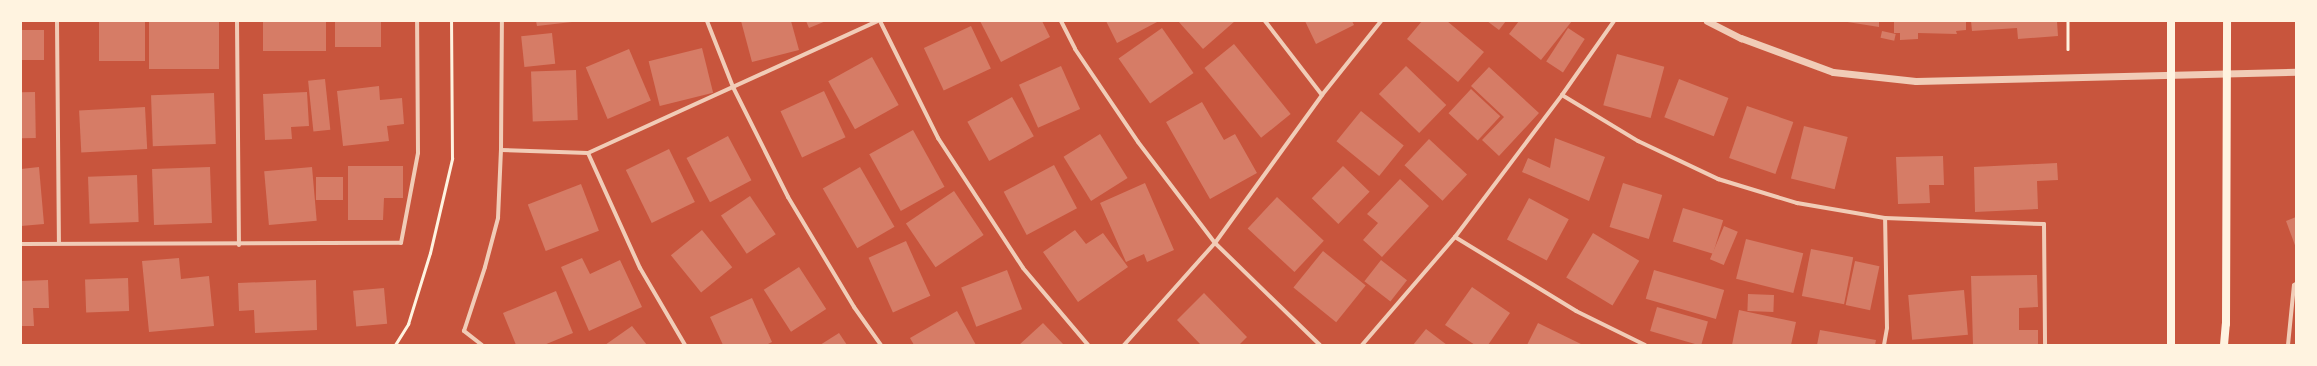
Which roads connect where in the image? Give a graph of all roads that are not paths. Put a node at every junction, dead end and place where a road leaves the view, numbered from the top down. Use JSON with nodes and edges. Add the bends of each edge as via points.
{"nodes":[{"id":1,"x":57,"y":21,"type":"edge"},
{"id":2,"x":237,"y":21,"type":"edge"},
{"id":3,"x":417,"y":21,"type":"edge"},
{"id":4,"x":502,"y":21,"type":"edge"},
{"id":5,"x":707,"y":21,"type":"edge"},
{"id":6,"x":877,"y":21,"type":"edge"},
{"id":7,"x":880,"y":21,"type":"edge"},
{"id":8,"x":1061,"y":21,"type":"edge"},
{"id":9,"x":1265,"y":21,"type":"edge"},
{"id":10,"x":1381,"y":21,"type":"edge"},
{"id":11,"x":1614,"y":21,"type":"edge"},
{"id":12,"x":1707,"y":21,"type":"edge"},
{"id":13,"x":2171,"y":21,"type":"edge"},
{"id":14,"x":2227,"y":21,"type":"edge"},
{"id":15,"x":2296,"y":72,"type":"edge"},
{"id":16,"x":2226,"y":75,"type":"junction"},
{"id":17,"x":2169,"y":76,"type":"junction"},
{"id":18,"x":733,"y":87,"type":"junction"},
{"id":19,"x":1322,"y":95,"type":"junction"},
{"id":20,"x":1562,"y":95,"type":"junction"},
{"id":21,"x":501,"y":150,"type":"junction"},
{"id":22,"x":588,"y":153,"type":"junction"},
{"id":23,"x":1885,"y":218,"type":"junction"},
{"id":24,"x":1455,"y":237,"type":"junction"},
{"id":25,"x":59,"y":243,"type":"junction"},
{"id":26,"x":1215,"y":243,"type":"junction"},
{"id":27,"x":21,"y":244,"type":"edge"},
{"id":28,"x":239,"y":245,"type":"junction"},
{"id":29,"x":2296,"y":284,"type":"edge"},
{"id":30,"x":482,"y":345,"type":"edge"},
{"id":31,"x":685,"y":345,"type":"edge"},
{"id":32,"x":881,"y":345,"type":"edge"},
{"id":33,"x":1088,"y":345,"type":"edge"},
{"id":34,"x":1124,"y":345,"type":"edge"},
{"id":35,"x":1320,"y":345,"type":"edge"},
{"id":36,"x":1362,"y":345,"type":"edge"},
{"id":37,"x":1645,"y":345,"type":"edge"},
{"id":38,"x":1884,"y":345,"type":"edge"},
{"id":39,"x":2045,"y":345,"type":"edge"},
{"id":40,"x":2171,"y":345,"type":"edge"},
{"id":41,"x":2224,"y":345,"type":"edge"},
{"id":42,"x":2288,"y":345,"type":"edge"}],
"edges":[{"from":1,"to":25,"type":"street"},
{"from":2,"to":28,"type":"street"},
{"from":3,"to":28,"type":"street","via":[[418,153],[401,243]]},
{"from":4,"to":21,"type":"street"},
{"from":5,"to":18,"type":"street"},
{"from":6,"to":18,"type":"street"},
{"from":7,"to":33,"type":"street","via":[[938,138],[1023,268]]},
{"from":8,"to":26,"type":"street","via":[[1075,49],[1138,142]]},
{"from":9,"to":19,"type":"street"},
{"from":10,"to":19,"type":"street"},
{"from":11,"to":20,"type":"street"},
{"from":12,"to":17,"type":"street","via":[[1741,38],[1833,72],[1916,81]]},
{"from":13,"to":17,"type":"main road"},
{"from":14,"to":16,"type":"main road"},
{"from":15,"to":16,"type":"street"},
{"from":16,"to":17,"type":"street"},
{"from":16,"to":41,"type":"main road"},
{"from":17,"to":40,"type":"main road"},
{"from":18,"to":22,"type":"street"},
{"from":18,"to":32,"type":"street","via":[[788,197],[854,307]]},
{"from":19,"to":26,"type":"street"},
{"from":20,"to":23,"type":"street","via":[[1638,141],[1718,179],[1797,203]]},
{"from":20,"to":24,"type":"street"},
{"from":21,"to":22,"type":"street"},
{"from":21,"to":30,"type":"street","via":[[498,218],[464,331]]},
{"from":22,"to":31,"type":"street","via":[[640,268]]},
{"from":23,"to":38,"type":"street","via":[[1887,328]]},
{"from":23,"to":39,"type":"street","via":[[2044,224]]},
{"from":24,"to":36,"type":"street"},
{"from":24,"to":37,"type":"street","via":[[1576,311]]},
{"from":25,"to":27,"type":"street"},
{"from":25,"to":28,"type":"street"},
{"from":26,"to":34,"type":"street"},
{"from":26,"to":35,"type":"street"},
{"from":29,"to":42,"type":"street"}]}
